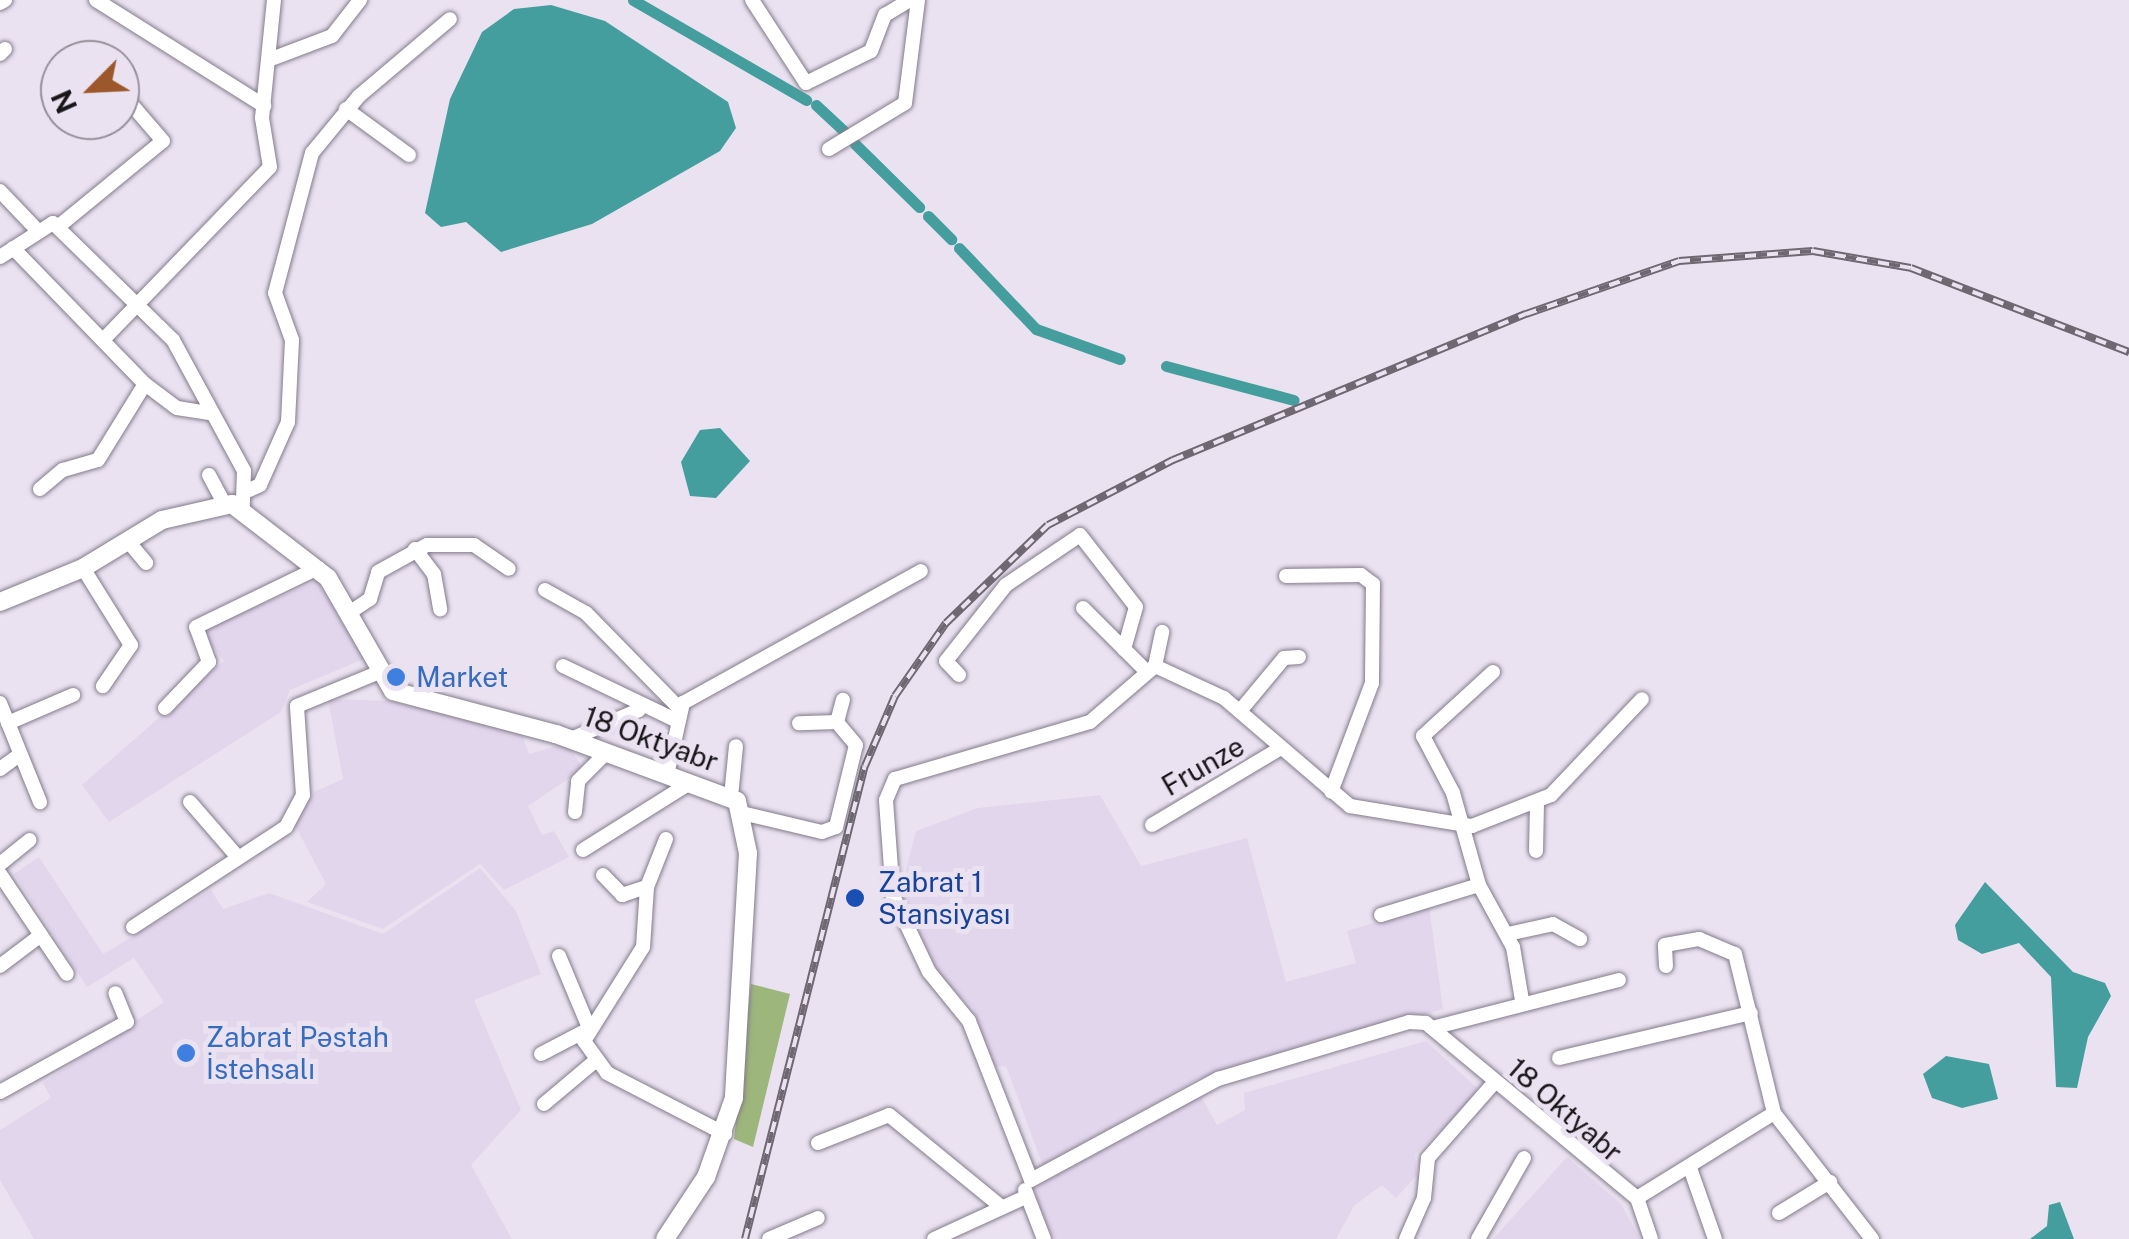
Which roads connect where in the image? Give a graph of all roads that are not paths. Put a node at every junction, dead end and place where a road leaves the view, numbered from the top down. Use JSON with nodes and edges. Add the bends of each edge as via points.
{"nodes":[{"id":1,"x":96,"y":0,"type":"edge"},
{"id":2,"x":274,"y":0,"type":"edge"},
{"id":3,"x":360,"y":0,"type":"edge"},
{"id":4,"x":752,"y":0,"type":"edge"},
{"id":5,"x":910,"y":0,"type":"edge"},
{"id":6,"x":918,"y":0,"type":"edge"},
{"id":7,"x":450,"y":19,"type":"dead end"},
{"id":8,"x":274,"y":58,"type":"junction"},
{"id":9,"x":264,"y":106,"type":"junction"},
{"id":10,"x":346,"y":109,"type":"junction"},
{"id":11,"x":140,"y":114,"type":"edge"},
{"id":12,"x":829,"y":149,"type":"dead end"},
{"id":13,"x":409,"y":156,"type":"dead end"},
{"id":14,"x":0,"y":191,"type":"edge"},
{"id":15,"x":59,"y":226,"type":"junction"},
{"id":16,"x":37,"y":230,"type":"junction"},
{"id":17,"x":6,"y":252,"type":"edge"},
{"id":18,"x":137,"y":304,"type":"junction"},
{"id":19,"x":102,"y":340,"type":"junction"},
{"id":20,"x":145,"y":384,"type":"junction"},
{"id":21,"x":213,"y":414,"type":"junction"},
{"id":22,"x":210,"y":475,"type":"dead end"},
{"id":23,"x":40,"y":489,"type":"dead end"},
{"id":24,"x":246,"y":499,"type":"junction"},
{"id":25,"x":224,"y":504,"type":"junction"},
{"id":26,"x":127,"y":540,"type":"junction"},
{"id":27,"x":415,"y":549,"type":"junction"},
{"id":28,"x":146,"y":563,"type":"dead end"},
{"id":29,"x":83,"y":568,"type":"junction"},
{"id":30,"x":318,"y":568,"type":"junction"},
{"id":31,"x":509,"y":569,"type":"dead end"},
{"id":32,"x":921,"y":571,"type":"dead end"},
{"id":33,"x":1286,"y":576,"type":"dead end"},
{"id":34,"x":544,"y":590,"type":"dead end"},
{"id":35,"x":0,"y":602,"type":"edge"},
{"id":36,"x":1083,"y":608,"type":"dead end"},
{"id":37,"x":440,"y":609,"type":"dead end"},
{"id":38,"x":352,"y":611,"type":"junction"},
{"id":39,"x":1162,"y":632,"type":"dead end"},
{"id":40,"x":1124,"y":650,"type":"junction"},
{"id":41,"x":1299,"y":657,"type":"dead end"},
{"id":42,"x":563,"y":666,"type":"dead end"},
{"id":43,"x":1150,"y":667,"type":"junction"},
{"id":44,"x":1493,"y":672,"type":"dead end"},
{"id":45,"x":378,"y":674,"type":"junction"},
{"id":46,"x":958,"y":675,"type":"dead end"},
{"id":47,"x":103,"y":686,"type":"dead end"},
{"id":48,"x":73,"y":694,"type":"dead end"},
{"id":49,"x":1642,"y":699,"type":"dead end"},
{"id":50,"x":843,"y":700,"type":"dead end"},
{"id":51,"x":0,"y":702,"type":"edge"},
{"id":52,"x":166,"y":708,"type":"dead end"},
{"id":53,"x":639,"y":710,"type":"junction"},
{"id":54,"x":1240,"y":711,"type":"junction"},
{"id":55,"x":675,"y":713,"type":"junction"},
{"id":56,"x":837,"y":722,"type":"junction"},
{"id":57,"x":8,"y":723,"type":"junction"},
{"id":58,"x":798,"y":723,"type":"dead end"},
{"id":59,"x":571,"y":740,"type":"junction"},
{"id":60,"x":736,"y":746,"type":"dead end"},
{"id":61,"x":1279,"y":749,"type":"junction"},
{"id":62,"x":604,"y":754,"type":"junction"},
{"id":63,"x":19,"y":755,"type":"junction"},
{"id":64,"x":0,"y":769,"type":"edge"},
{"id":65,"x":666,"y":775,"type":"junction"},
{"id":66,"x":690,"y":783,"type":"junction"},
{"id":67,"x":1331,"y":792,"type":"junction"},
{"id":68,"x":730,"y":797,"type":"junction"},
{"id":69,"x":40,"y":802,"type":"dead end"},
{"id":70,"x":190,"y":802,"type":"dead end"},
{"id":71,"x":1538,"y":802,"type":"junction"},
{"id":72,"x":576,"y":812,"type":"dead end"},
{"id":73,"x":746,"y":814,"type":"junction"},
{"id":74,"x":1152,"y":825,"type":"dead end"},
{"id":75,"x":1458,"y":825,"type":"junction"},
{"id":76,"x":666,"y":839,"type":"dead end"},
{"id":77,"x":30,"y":840,"type":"dead end"},
{"id":78,"x":584,"y":850,"type":"dead end"},
{"id":79,"x":1536,"y":851,"type":"dead end"},
{"id":80,"x":235,"y":854,"type":"junction"},
{"id":81,"x":0,"y":864,"type":"edge"},
{"id":82,"x":0,"y":874,"type":"edge"},
{"id":83,"x":603,"y":876,"type":"dead end"},
{"id":84,"x":1479,"y":885,"type":"junction"},
{"id":85,"x":647,"y":887,"type":"junction"},
{"id":86,"x":1381,"y":915,"type":"dead end"},
{"id":87,"x":134,"y":927,"type":"dead end"},
{"id":88,"x":1508,"y":934,"type":"junction"},
{"id":89,"x":41,"y":935,"type":"junction"},
{"id":90,"x":1580,"y":939,"type":"dead end"},
{"id":91,"x":559,"y":956,"type":"dead end"},
{"id":92,"x":0,"y":966,"type":"edge"},
{"id":93,"x":1666,"y":966,"type":"dead end"},
{"id":94,"x":68,"y":974,"type":"dead end"},
{"id":95,"x":1619,"y":980,"type":"dead end"},
{"id":96,"x":115,"y":993,"type":"dead end"},
{"id":97,"x":1522,"y":1000,"type":"junction"},
{"id":98,"x":1751,"y":1013,"type":"junction"},
{"id":99,"x":585,"y":1028,"type":"junction"},
{"id":100,"x":1432,"y":1028,"type":"junction"},
{"id":101,"x":541,"y":1054,"type":"dead end"},
{"id":102,"x":1559,"y":1058,"type":"dead end"},
{"id":103,"x":596,"y":1061,"type":"junction"},
{"id":104,"x":1494,"y":1083,"type":"junction"},
{"id":105,"x":0,"y":1092,"type":"edge"},
{"id":106,"x":544,"y":1104,"type":"dead end"},
{"id":107,"x":1774,"y":1113,"type":"junction"},
{"id":108,"x":725,"y":1134,"type":"junction"},
{"id":109,"x":818,"y":1143,"type":"dead end"},
{"id":110,"x":1524,"y":1158,"type":"dead end"},
{"id":111,"x":1690,"y":1168,"type":"junction"},
{"id":112,"x":1032,"y":1180,"type":"junction"},
{"id":113,"x":1830,"y":1182,"type":"junction"},
{"id":114,"x":1023,"y":1198,"type":"junction"},
{"id":115,"x":1637,"y":1198,"type":"junction"},
{"id":116,"x":1000,"y":1205,"type":"junction"},
{"id":117,"x":1778,"y":1213,"type":"dead end"},
{"id":118,"x":818,"y":1218,"type":"dead end"},
{"id":119,"x":665,"y":1239,"type":"edge"},
{"id":120,"x":768,"y":1239,"type":"edge"},
{"id":121,"x":934,"y":1239,"type":"edge"},
{"id":122,"x":1044,"y":1239,"type":"edge"},
{"id":123,"x":1406,"y":1239,"type":"edge"},
{"id":124,"x":1478,"y":1239,"type":"edge"},
{"id":125,"x":1651,"y":1239,"type":"edge"},
{"id":126,"x":1714,"y":1239,"type":"edge"},
{"id":127,"x":1872,"y":1239,"type":"edge"}],
"edges":[{"from":1,"to":9,"type":"street"},
{"from":2,"to":8,"type":"street"},
{"from":3,"to":8,"type":"street","via":[[332,36]]},
{"from":4,"to":5,"type":"street","via":[[806,82],[871,51],[884,15]]},
{"from":6,"to":12,"type":"street","via":[[917,67],[905,103]]},
{"from":7,"to":10,"type":"street"},
{"from":8,"to":9,"type":"street"},
{"from":9,"to":18,"type":"street","via":[[270,167]]},
{"from":10,"to":13,"type":"street"},
{"from":10,"to":24,"type":"street","via":[[316,144],[297,202],[275,294],[292,340],[288,422],[260,485]]},
{"from":11,"to":15,"type":"street","via":[[163,140]]},
{"from":14,"to":16,"type":"street"},
{"from":15,"to":16,"type":"street"},
{"from":15,"to":18,"type":"street"},
{"from":16,"to":17,"type":"street"},
{"from":17,"to":19,"type":"street"},
{"from":18,"to":19,"type":"street"},
{"from":18,"to":21,"type":"street","via":[[188,360]]},
{"from":19,"to":20,"type":"street"},
{"from":20,"to":21,"type":"street","via":[[177,408]]},
{"from":20,"to":23,"type":"street","via":[[98,460],[63,470]]},
{"from":21,"to":24,"type":"street"},
{"from":22,"to":25,"type":"street"},
{"from":24,"to":25,"type":"street"},
{"from":24,"to":30,"type":"street"},
{"from":25,"to":26,"type":"street"},
{"from":26,"to":28,"type":"street"},
{"from":26,"to":29,"type":"street"},
{"from":27,"to":31,"type":"street","via":[[474,545]]},
{"from":27,"to":37,"type":"street","via":[[431,568]]},
{"from":27,"to":38,"type":"street","via":[[378,572],[370,599]]},
{"from":29,"to":35,"type":"street"},
{"from":29,"to":47,"type":"street","via":[[132,644]]},
{"from":30,"to":38,"type":"street"},
{"from":30,"to":52,"type":"street","via":[[196,627],[209,662]]},
{"from":32,"to":55,"type":"street"},
{"from":33,"to":67,"type":"street","via":[[1361,574],[1373,584],[1372,683]]},
{"from":34,"to":55,"type":"street","via":[[586,613]]},
{"from":36,"to":40,"type":"street"},
{"from":38,"to":45,"type":"street"},
{"from":39,"to":43,"type":"street"},
{"from":40,"to":43,"type":"street"},
{"from":40,"to":46,"type":"street","via":[[1136,607],[1090,541],[1074,536],[1006,585],[946,661]]},
{"from":41,"to":54,"type":"street","via":[[1284,658]]},
{"from":42,"to":53,"type":"street"},
{"from":43,"to":54,"type":"street"},
{"from":43,"to":112,"type":"street","via":[[1100,718],[904,775],[886,800],[893,896],[929,972],[969,1020]]},
{"from":44,"to":75,"type":"street","via":[[1423,736]]},
{"from":45,"to":59,"type":"street","name":"18 Oktyabr","via":[[404,697]]},
{"from":45,"to":80,"type":"street","via":[[300,701],[302,802],[274,836]]},
{"from":48,"to":57,"type":"street"},
{"from":49,"to":71,"type":"street","via":[[1572,777]]},
{"from":50,"to":56,"type":"street"},
{"from":51,"to":57,"type":"street"},
{"from":53,"to":55,"type":"street"},
{"from":53,"to":59,"type":"street"},
{"from":54,"to":61,"type":"street"},
{"from":55,"to":65,"type":"street"},
{"from":56,"to":58,"type":"street"},
{"from":56,"to":73,"type":"street","via":[[857,752],[834,830]]},
{"from":57,"to":63,"type":"street"},
{"from":59,"to":62,"type":"street","name":"18 Oktyabr"},
{"from":60,"to":68,"type":"street"},
{"from":61,"to":67,"type":"street"},
{"from":61,"to":74,"type":"street","name":"Frunze"},
{"from":62,"to":65,"type":"street","name":"18 Oktyabr"},
{"from":62,"to":72,"type":"street","via":[[578,781]]},
{"from":63,"to":64,"type":"street"},
{"from":63,"to":69,"type":"street"},
{"from":65,"to":66,"type":"street","name":"18 Oktyabr"},
{"from":66,"to":68,"type":"street","name":"18 Oktyabr"},
{"from":66,"to":78,"type":"street"},
{"from":67,"to":75,"type":"street","via":[[1362,810]]},
{"from":68,"to":73,"type":"street","name":"18 Oktyabr"},
{"from":70,"to":80,"type":"street"},
{"from":71,"to":75,"type":"street"},
{"from":71,"to":79,"type":"street"},
{"from":73,"to":108,"type":"street","via":[[744,983]]},
{"from":75,"to":84,"type":"street"},
{"from":76,"to":85,"type":"street"},
{"from":77,"to":81,"type":"street"},
{"from":80,"to":87,"type":"street"},
{"from":82,"to":89,"type":"street"},
{"from":83,"to":85,"type":"street","via":[[622,895]]},
{"from":84,"to":86,"type":"street"},
{"from":84,"to":88,"type":"street"},
{"from":85,"to":99,"type":"street","via":[[642,948]]},
{"from":88,"to":90,"type":"street","via":[[1552,924]]},
{"from":88,"to":97,"type":"street"},
{"from":89,"to":92,"type":"street"},
{"from":89,"to":94,"type":"street"},
{"from":91,"to":99,"type":"street"},
{"from":93,"to":98,"type":"street","via":[[1665,945],[1720,940],[1739,963]]},
{"from":95,"to":97,"type":"street"},
{"from":96,"to":105,"type":"street","via":[[128,1022]]},
{"from":97,"to":100,"type":"street"},
{"from":98,"to":102,"type":"street"},
{"from":98,"to":107,"type":"street"},
{"from":99,"to":101,"type":"street"},
{"from":99,"to":103,"type":"street"},
{"from":100,"to":104,"type":"street","name":"18 Oktyabr"},
{"from":100,"to":112,"type":"street","via":[[1409,1022],[1218,1079]]},
{"from":103,"to":106,"type":"street"},
{"from":103,"to":108,"type":"street"},
{"from":104,"to":115,"type":"street","name":"18 Oktyabr"},
{"from":104,"to":123,"type":"street","via":[[1432,1151]]},
{"from":107,"to":111,"type":"street"},
{"from":107,"to":113,"type":"street"},
{"from":108,"to":119,"type":"street"},
{"from":109,"to":116,"type":"street","via":[[889,1114]]},
{"from":110,"to":124,"type":"street"},
{"from":111,"to":115,"type":"street"},
{"from":111,"to":126,"type":"street"},
{"from":112,"to":114,"type":"street"},
{"from":113,"to":117,"type":"street"},
{"from":113,"to":127,"type":"street"},
{"from":114,"to":116,"type":"street"},
{"from":114,"to":122,"type":"street"},
{"from":115,"to":125,"type":"street"},
{"from":116,"to":121,"type":"street"},
{"from":118,"to":120,"type":"street"}]}
